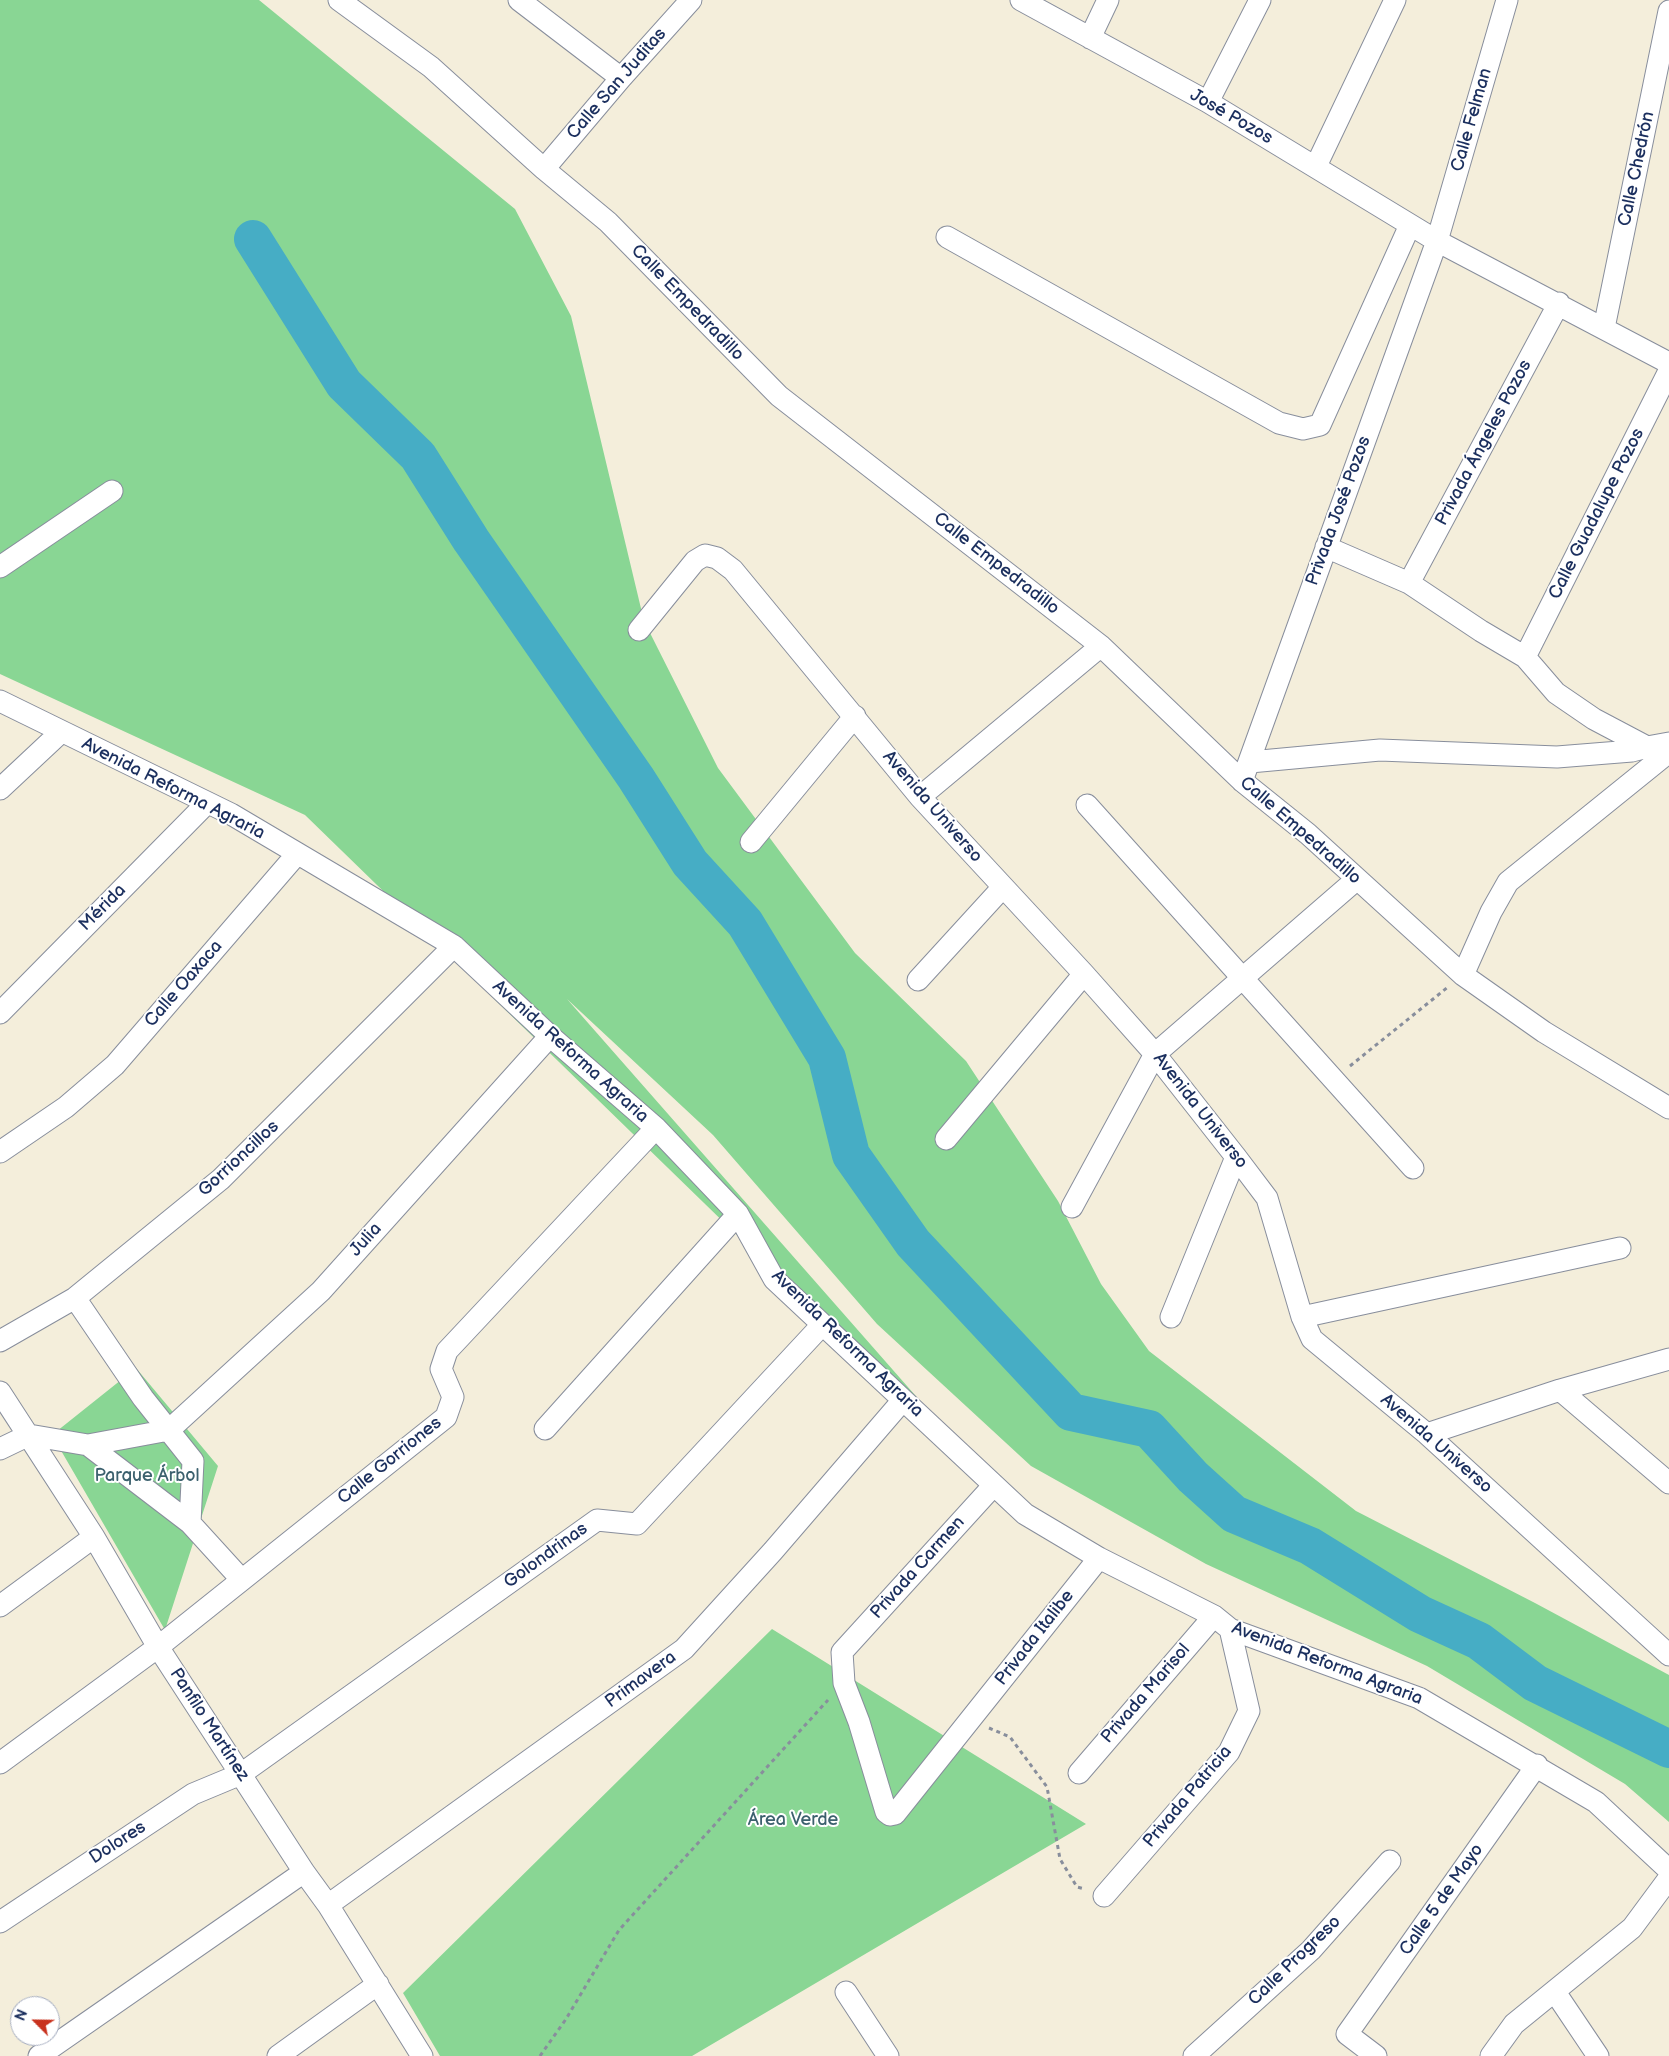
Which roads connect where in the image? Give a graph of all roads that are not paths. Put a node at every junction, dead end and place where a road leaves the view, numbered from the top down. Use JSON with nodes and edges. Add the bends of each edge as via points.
{"nodes":[{"id":1,"x":339,"y":0,"type":"edge"},
{"id":2,"x":519,"y":0,"type":"edge"},
{"id":3,"x":691,"y":0,"type":"edge"},
{"id":4,"x":1021,"y":0,"type":"edge"},
{"id":5,"x":1108,"y":0,"type":"edge"},
{"id":6,"x":1260,"y":0,"type":"edge"},
{"id":7,"x":1395,"y":0,"type":"edge"},
{"id":8,"x":1507,"y":0,"type":"edge"},
{"id":9,"x":1669,"y":11,"type":"edge"},
{"id":10,"x":1090,"y":38,"type":"junction"},
{"id":11,"x":621,"y":78,"type":"junction"},
{"id":12,"x":1208,"y":102,"type":"junction"},
{"id":13,"x":1316,"y":166,"type":"junction"},
{"id":14,"x":544,"y":170,"type":"junction"},
{"id":15,"x":1410,"y":225,"type":"junction"},
{"id":16,"x":947,"y":237,"type":"dead end"},
{"id":17,"x":1437,"y":241,"type":"junction"},
{"id":18,"x":1559,"y":303,"type":"junction"},
{"id":19,"x":1604,"y":328,"type":"junction"},
{"id":20,"x":1669,"y":363,"type":"edge"},
{"id":21,"x":1669,"y":372,"type":"edge"},
{"id":22,"x":112,"y":491,"type":"dead end"},
{"id":23,"x":1326,"y":547,"type":"junction"},
{"id":24,"x":0,"y":567,"type":"edge"},
{"id":25,"x":1409,"y":582,"type":"junction"},
{"id":26,"x":639,"y":630,"type":"dead end"},
{"id":27,"x":1101,"y":646,"type":"junction"},
{"id":28,"x":1525,"y":657,"type":"junction"},
{"id":29,"x":1,"y":702,"type":"edge"},
{"id":30,"x":855,"y":716,"type":"junction"},
{"id":31,"x":61,"y":732,"type":"junction"},
{"id":32,"x":1669,"y":743,"type":"edge"},
{"id":33,"x":1647,"y":747,"type":"junction"},
{"id":34,"x":1669,"y":752,"type":"edge"},
{"id":35,"x":1246,"y":772,"type":"junction"},
{"id":36,"x":0,"y":789,"type":"edge"},
{"id":37,"x":920,"y":797,"type":"junction"},
{"id":38,"x":206,"y":804,"type":"junction"},
{"id":39,"x":1087,"y":805,"type":"dead end"},
{"id":40,"x":751,"y":842,"type":"dead end"},
{"id":41,"x":297,"y":854,"type":"junction"},
{"id":42,"x":1357,"y":879,"type":"junction"},
{"id":43,"x":1003,"y":887,"type":"junction"},
{"id":44,"x":454,"y":946,"type":"junction"},
{"id":45,"x":1084,"y":974,"type":"junction"},
{"id":46,"x":1463,"y":975,"type":"junction"},
{"id":47,"x":1244,"y":979,"type":"junction"},
{"id":48,"x":918,"y":980,"type":"dead end"},
{"id":49,"x":0,"y":1012,"type":"edge"},
{"id":50,"x":550,"y":1036,"type":"junction"},
{"id":51,"x":1155,"y":1054,"type":"junction"},
{"id":52,"x":1669,"y":1108,"type":"edge"},
{"id":53,"x":656,"y":1128,"type":"junction"},
{"id":54,"x":946,"y":1139,"type":"dead end"},
{"id":55,"x":0,"y":1152,"type":"edge"},
{"id":56,"x":1236,"y":1157,"type":"junction"},
{"id":57,"x":1413,"y":1168,"type":"dead end"},
{"id":58,"x":1072,"y":1207,"type":"dead end"},
{"id":59,"x":738,"y":1214,"type":"junction"},
{"id":60,"x":1620,"y":1248,"type":"dead end"},
{"id":61,"x":75,"y":1298,"type":"junction"},
{"id":62,"x":1171,"y":1317,"type":"dead end"},
{"id":63,"x":1302,"y":1317,"type":"junction"},
{"id":64,"x":822,"y":1325,"type":"junction"},
{"id":65,"x":0,"y":1341,"type":"edge"},
{"id":66,"x":1669,"y":1359,"type":"edge"},
{"id":67,"x":1560,"y":1390,"type":"junction"},
{"id":68,"x":0,"y":1392,"type":"edge"},
{"id":69,"x":903,"y":1400,"type":"junction"},
{"id":70,"x":545,"y":1429,"type":"dead end"},
{"id":71,"x":169,"y":1430,"type":"junction"},
{"id":72,"x":1427,"y":1434,"type":"junction"},
{"id":73,"x":29,"y":1435,"type":"junction"},
{"id":74,"x":88,"y":1445,"type":"junction"},
{"id":75,"x":0,"y":1449,"type":"edge"},
{"id":76,"x":1669,"y":1483,"type":"edge"},
{"id":77,"x":994,"y":1485,"type":"junction"},
{"id":78,"x":190,"y":1523,"type":"junction"},
{"id":79,"x":94,"y":1538,"type":"junction"},
{"id":80,"x":1099,"y":1558,"type":"junction"},
{"id":81,"x":241,"y":1579,"type":"junction"},
{"id":82,"x":0,"y":1606,"type":"edge"},
{"id":83,"x":1222,"y":1623,"type":"junction"},
{"id":84,"x":158,"y":1647,"type":"junction"},
{"id":85,"x":1669,"y":1655,"type":"edge"},
{"id":86,"x":844,"y":1683,"type":"joint"},
{"id":87,"x":0,"y":1763,"type":"edge"},
{"id":88,"x":1537,"y":1765,"type":"junction"},
{"id":89,"x":1079,"y":1773,"type":"dead end"},
{"id":90,"x":241,"y":1774,"type":"junction"},
{"id":91,"x":1390,"y":1861,"type":"dead end"},
{"id":92,"x":1669,"y":1870,"type":"edge"},
{"id":93,"x":304,"y":1872,"type":"junction"},
{"id":94,"x":1669,"y":1878,"type":"edge"},
{"id":95,"x":1104,"y":1896,"type":"road end"},
{"id":96,"x":328,"y":1905,"type":"junction"},
{"id":97,"x":0,"y":1922,"type":"edge"},
{"id":98,"x":378,"y":1984,"type":"junction"},
{"id":99,"x":846,"y":1992,"type":"dead end"},
{"id":100,"x":1555,"y":1992,"type":"junction"},
{"id":101,"x":39,"y":2056,"type":"edge"},
{"id":102,"x":278,"y":2056,"type":"edge"},
{"id":103,"x":422,"y":2056,"type":"edge"},
{"id":104,"x":888,"y":2056,"type":"edge"},
{"id":105,"x":1194,"y":2056,"type":"edge"},
{"id":106,"x":1376,"y":2056,"type":"edge"},
{"id":107,"x":1491,"y":2056,"type":"edge"},
{"id":108,"x":1598,"y":2056,"type":"edge"}],
"edges":[{"from":1,"to":14,"type":"street","name":"Calle Empedradillo","via":[[431,67]]},
{"from":2,"to":11,"type":"street"},
{"from":3,"to":11,"type":"street","name":"Calle San Juditas"},
{"from":4,"to":10,"type":"street","name":"José Pozos"},
{"from":5,"to":10,"type":"street"},
{"from":6,"to":12,"type":"street"},
{"from":7,"to":13,"type":"street"},
{"from":8,"to":17,"type":"street","name":"Calle Felman"},
{"from":9,"to":19,"type":"street","name":"Calle Chedrón"},
{"from":10,"to":12,"type":"street","name":"José Pozos"},
{"from":11,"to":14,"type":"street","name":"Calle San Juditas"},
{"from":12,"to":13,"type":"street","name":"José Pozos"},
{"from":13,"to":15,"type":"street","name":"José Pozos"},
{"from":14,"to":27,"type":"street","name":"Calle Empedradillo","via":[[608,222],[779,396]]},
{"from":15,"to":16,"type":"street","via":[[1320,425],[1303,429],[1279,423]]},
{"from":15,"to":17,"type":"street","name":"José Pozos"},
{"from":17,"to":18,"type":"street","name":"José Pozos"},
{"from":17,"to":23,"type":"street","name":"Privada José Pozos"},
{"from":18,"to":19,"type":"street","name":"José Pozos"},
{"from":18,"to":25,"type":"street","name":"Privada Ángeles Pozos"},
{"from":19,"to":20,"type":"street","name":"José Pozos"},
{"from":21,"to":28,"type":"street","name":"Calle Guadalupe Pozos"},
{"from":22,"to":24,"type":"street"},
{"from":23,"to":25,"type":"street"},
{"from":23,"to":35,"type":"street","name":"Privada José Pozos"},
{"from":25,"to":28,"type":"street"},
{"from":26,"to":30,"type":"street","name":"Avenida Universo","via":[[695,561],[706,556],[718,558],[733,570]]},
{"from":27,"to":35,"type":"street","name":"Calle Empedradillo"},
{"from":27,"to":37,"type":"street"},
{"from":28,"to":33,"type":"street","via":[[1556,693],[1594,719]]},
{"from":29,"to":31,"type":"street","name":"Avenida Reforma Agraria"},
{"from":30,"to":37,"type":"street","name":"Avenida Universo"},
{"from":30,"to":40,"type":"street"},
{"from":31,"to":36,"type":"street"},
{"from":31,"to":38,"type":"street","name":"Avenida Reforma Agraria"},
{"from":32,"to":33,"type":"street"},
{"from":33,"to":35,"type":"street","via":[[1557,757],[1380,750]]},
{"from":34,"to":46,"type":"street","via":[[1508,882],[1490,912]]},
{"from":35,"to":42,"type":"street","name":"Calle Empedradillo"},
{"from":37,"to":43,"type":"street","name":"Avenida Universo"},
{"from":38,"to":41,"type":"street","name":"Avenida Reforma Agraria","via":[[231,814]]},
{"from":38,"to":49,"type":"street","name":"Mérida"},
{"from":39,"to":47,"type":"street"},
{"from":41,"to":44,"type":"street","name":"Avenida Reforma Agraria"},
{"from":41,"to":55,"type":"street","name":"Calle Oaxaca","via":[[115,1065],[66,1107]]},
{"from":42,"to":46,"type":"street","name":"Calle Empedradillo"},
{"from":42,"to":47,"type":"street"},
{"from":43,"to":45,"type":"street","name":"Avenida Universo"},
{"from":43,"to":48,"type":"street"},
{"from":44,"to":50,"type":"street","name":"Avenida Reforma Agraria"},
{"from":44,"to":61,"type":"street","name":"Gorrioncillos","via":[[221,1180]]},
{"from":45,"to":51,"type":"street","name":"Avenida Universo"},
{"from":45,"to":54,"type":"street"},
{"from":46,"to":52,"type":"street","name":"Calle Empedradillo","via":[[1544,1032]]},
{"from":47,"to":51,"type":"street"},
{"from":47,"to":57,"type":"street"},
{"from":50,"to":53,"type":"street","name":"Avenida Reforma Agraria"},
{"from":50,"to":71,"type":"street","name":"Julia","via":[[321,1291]]},
{"from":51,"to":56,"type":"street","name":"Avenida Universo"},
{"from":51,"to":58,"type":"street"},
{"from":53,"to":59,"type":"street","name":"Avenida Reforma Agraria"},
{"from":53,"to":81,"type":"street","name":"Calle Gorriones","via":[[447,1351],[441,1369],[453,1397],[446,1417]]},
{"from":56,"to":62,"type":"street"},
{"from":56,"to":63,"type":"street","name":"Avenida Universo","via":[[1267,1198]]},
{"from":59,"to":64,"type":"street","name":"Avenida Reforma Agraria","via":[[774,1279]]},
{"from":59,"to":70,"type":"street"},
{"from":60,"to":63,"type":"street"},
{"from":61,"to":65,"type":"street","name":"Gorrioncillos"},
{"from":61,"to":71,"type":"street","via":[[143,1398]]},
{"from":63,"to":72,"type":"street","name":"Avenida Universo","via":[[1312,1339]]},
{"from":64,"to":69,"type":"street","name":"Avenida Reforma Agraria"},
{"from":64,"to":90,"type":"street","name":"Golondrinas","via":[[637,1524],[597,1520]]},
{"from":66,"to":67,"type":"street"},
{"from":67,"to":72,"type":"street"},
{"from":67,"to":76,"type":"street"},
{"from":68,"to":73,"type":"street","name":"Panfilo Martínez"},
{"from":69,"to":77,"type":"street","name":"Avenida Reforma Agraria"},
{"from":69,"to":96,"type":"street","name":"Primavera","via":[[774,1551],[684,1649]]},
{"from":71,"to":74,"type":"street"},
{"from":71,"to":78,"type":"street","via":[[193,1461]]},
{"from":72,"to":85,"type":"street","name":"Avenida Universo"},
{"from":73,"to":74,"type":"street"},
{"from":73,"to":75,"type":"street"},
{"from":73,"to":79,"type":"street","name":"Panfilo Martínez"},
{"from":74,"to":78,"type":"street"},
{"from":77,"to":80,"type":"street","name":"Avenida Reforma Agraria","via":[[1025,1514]]},
{"from":77,"to":86,"type":"street","name":"Privada Carmen","via":[[842,1652]]},
{"from":78,"to":81,"type":"street"},
{"from":79,"to":82,"type":"street"},
{"from":79,"to":84,"type":"street","name":"Panfilo Martínez"},
{"from":80,"to":83,"type":"street","name":"Avenida Reforma Agraria"},
{"from":80,"to":86,"type":"street","name":"Privada Italibe","via":[[895,1814],[886,1812]]},
{"from":81,"to":84,"type":"street","name":"Calle Gorriones"},
{"from":83,"to":88,"type":"street","name":"Avenida Reforma Agraria","via":[[1419,1698]]},
{"from":83,"to":89,"type":"street","name":"Privada Marisol"},
{"from":83,"to":95,"type":"street","name":"Privada Patricia","via":[[1249,1711],[1229,1752]]},
{"from":84,"to":87,"type":"street","name":"Calle Gorriones"},
{"from":84,"to":90,"type":"street","name":"Panfilo Martínez"},
{"from":88,"to":92,"type":"street","name":"Avenida Reforma Agraria","via":[[1596,1802]]},
{"from":88,"to":106,"type":"street","name":"Calle 5 de Mayo","via":[[1347,2034]]},
{"from":90,"to":93,"type":"street","name":"Panfilo Martínez"},
{"from":90,"to":97,"type":"street","name":"Dolores","via":[[194,1794]]},
{"from":91,"to":105,"type":"street","name":"Calle Progreso","via":[[1311,1950]]},
{"from":93,"to":96,"type":"street","name":"Panfilo Martínez"},
{"from":93,"to":101,"type":"street"},
{"from":94,"to":100,"type":"street","via":[[1632,1928]]},
{"from":96,"to":98,"type":"street","name":"Panfilo Martínez"},
{"from":98,"to":102,"type":"street"},
{"from":98,"to":103,"type":"street","name":"Panfilo Martínez"},
{"from":99,"to":104,"type":"street"},
{"from":100,"to":107,"type":"street","via":[[1514,2024]]},
{"from":100,"to":108,"type":"street"}]}
